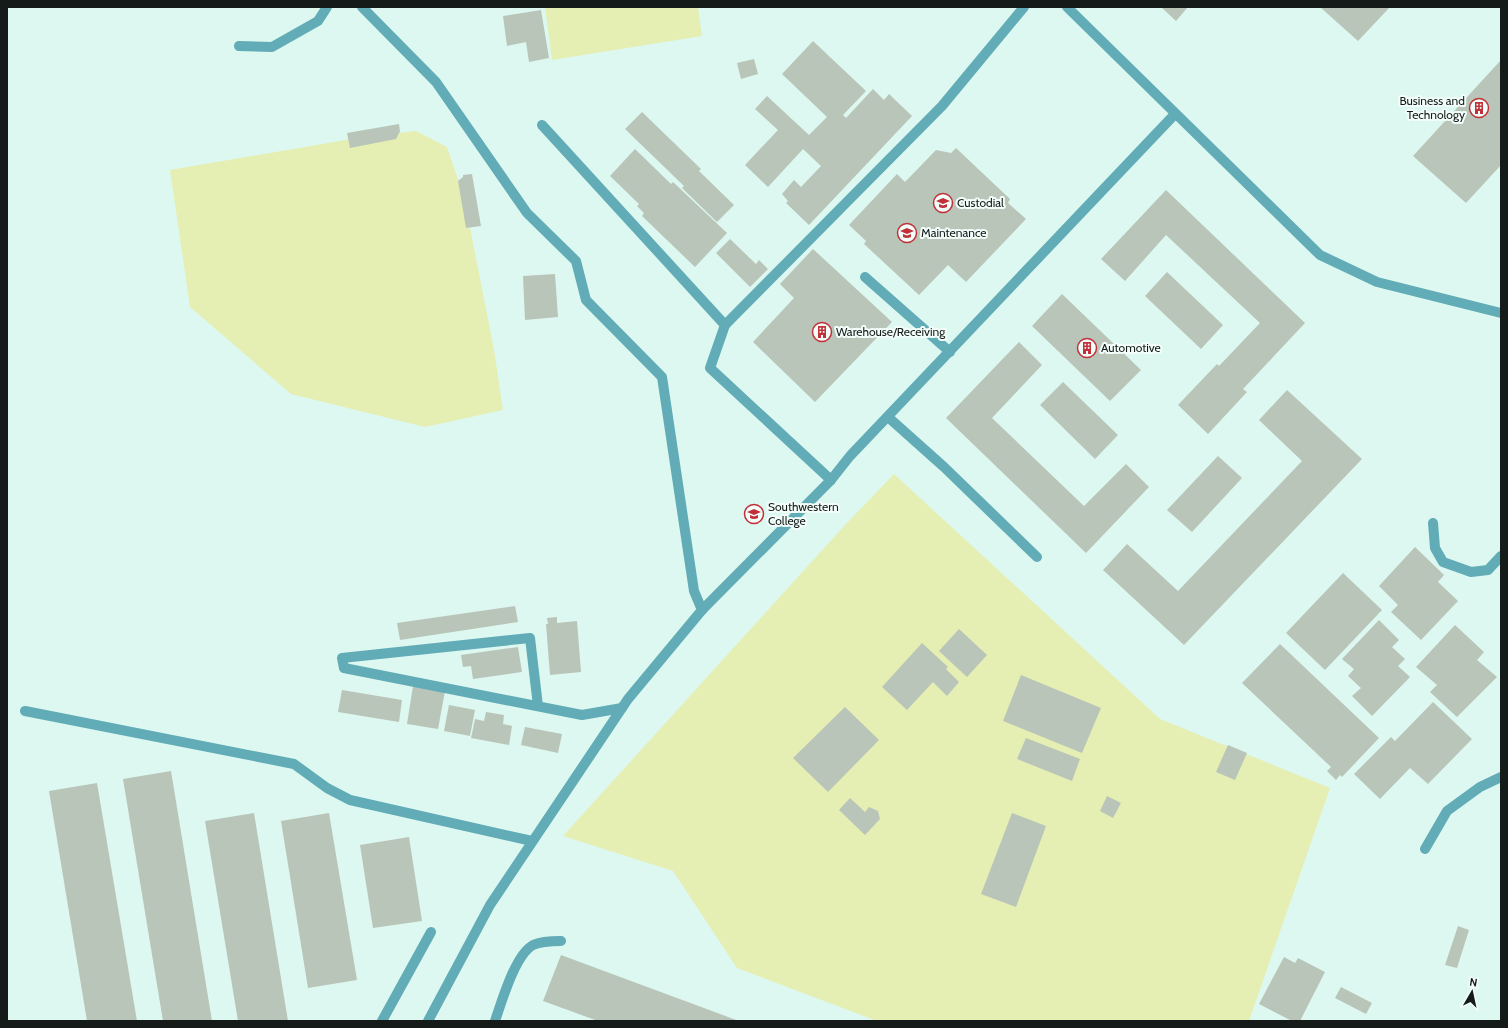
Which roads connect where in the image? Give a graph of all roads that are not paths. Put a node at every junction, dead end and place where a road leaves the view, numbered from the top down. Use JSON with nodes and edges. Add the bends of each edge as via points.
{"nodes":[{"id":1,"x":327,"y":7,"type":"edge"},
{"id":2,"x":362,"y":7,"type":"edge"},
{"id":3,"x":1024,"y":7,"type":"edge"},
{"id":4,"x":1067,"y":7,"type":"edge"},
{"id":5,"x":239,"y":46,"type":"dead end"},
{"id":6,"x":1175,"y":114,"type":"junction"},
{"id":7,"x":542,"y":125,"type":"dead end"},
{"id":8,"x":865,"y":277,"type":"dead end"},
{"id":9,"x":1501,"y":313,"type":"edge"},
{"id":10,"x":725,"y":325,"type":"junction"},
{"id":11,"x":950,"y":352,"type":"junction"},
{"id":12,"x":888,"y":417,"type":"junction"},
{"id":13,"x":831,"y":480,"type":"junction"},
{"id":14,"x":1433,"y":523,"type":"dead end"},
{"id":15,"x":1037,"y":556,"type":"dead end"},
{"id":16,"x":1501,"y":556,"type":"edge"},
{"id":17,"x":702,"y":610,"type":"junction"},
{"id":18,"x":538,"y":706,"type":"junction"},
{"id":19,"x":622,"y":708,"type":"junction"},
{"id":20,"x":25,"y":711,"type":"dead end"},
{"id":21,"x":1501,"y":777,"type":"edge"},
{"id":22,"x":532,"y":841,"type":"junction"},
{"id":23,"x":1425,"y":849,"type":"dead end"},
{"id":24,"x":431,"y":932,"type":"dead end"},
{"id":25,"x":561,"y":942,"type":"dead end"},
{"id":26,"x":382,"y":1021,"type":"edge"},
{"id":27,"x":428,"y":1021,"type":"edge"},
{"id":28,"x":495,"y":1021,"type":"edge"}],
"edges":[{"from":1,"to":5,"type":"lane","via":[[318,21],[272,47]]},
{"from":2,"to":17,"type":"lane","via":[[436,82],[528,213],[576,261],[586,300],[662,377],[694,591]]},
{"from":3,"to":10,"type":"lane","via":[[942,106]]},
{"from":4,"to":6,"type":"lane"},
{"from":6,"to":9,"type":"lane","via":[[1320,255],[1377,282]]},
{"from":6,"to":11,"type":"lane"},
{"from":7,"to":10,"type":"lane"},
{"from":8,"to":11,"type":"lane"},
{"from":10,"to":13,"type":"lane","via":[[710,368]]},
{"from":11,"to":12,"type":"lane"},
{"from":12,"to":13,"type":"lane","via":[[850,456]]},
{"from":12,"to":15,"type":"lane"},
{"from":13,"to":17,"type":"lane"},
{"from":14,"to":16,"type":"lane","via":[[1435,548],[1443,562],[1471,572],[1488,570]]},
{"from":17,"to":19,"type":"lane"},
{"from":18,"to":18,"type":"lane","via":[[344,668],[342,658],[530,638]]},
{"from":18,"to":19,"type":"lane","via":[[582,715]]},
{"from":19,"to":22,"type":"lane"},
{"from":20,"to":22,"type":"lane","via":[[294,764],[327,788],[350,800]]},
{"from":21,"to":23,"type":"lane","via":[[1480,787],[1447,811]]},
{"from":22,"to":27,"type":"lane","via":[[490,905]]},
{"from":24,"to":26,"type":"lane"},
{"from":25,"to":28,"type":"lane","via":[[548,941],[533,945],[519,959]]}]}
